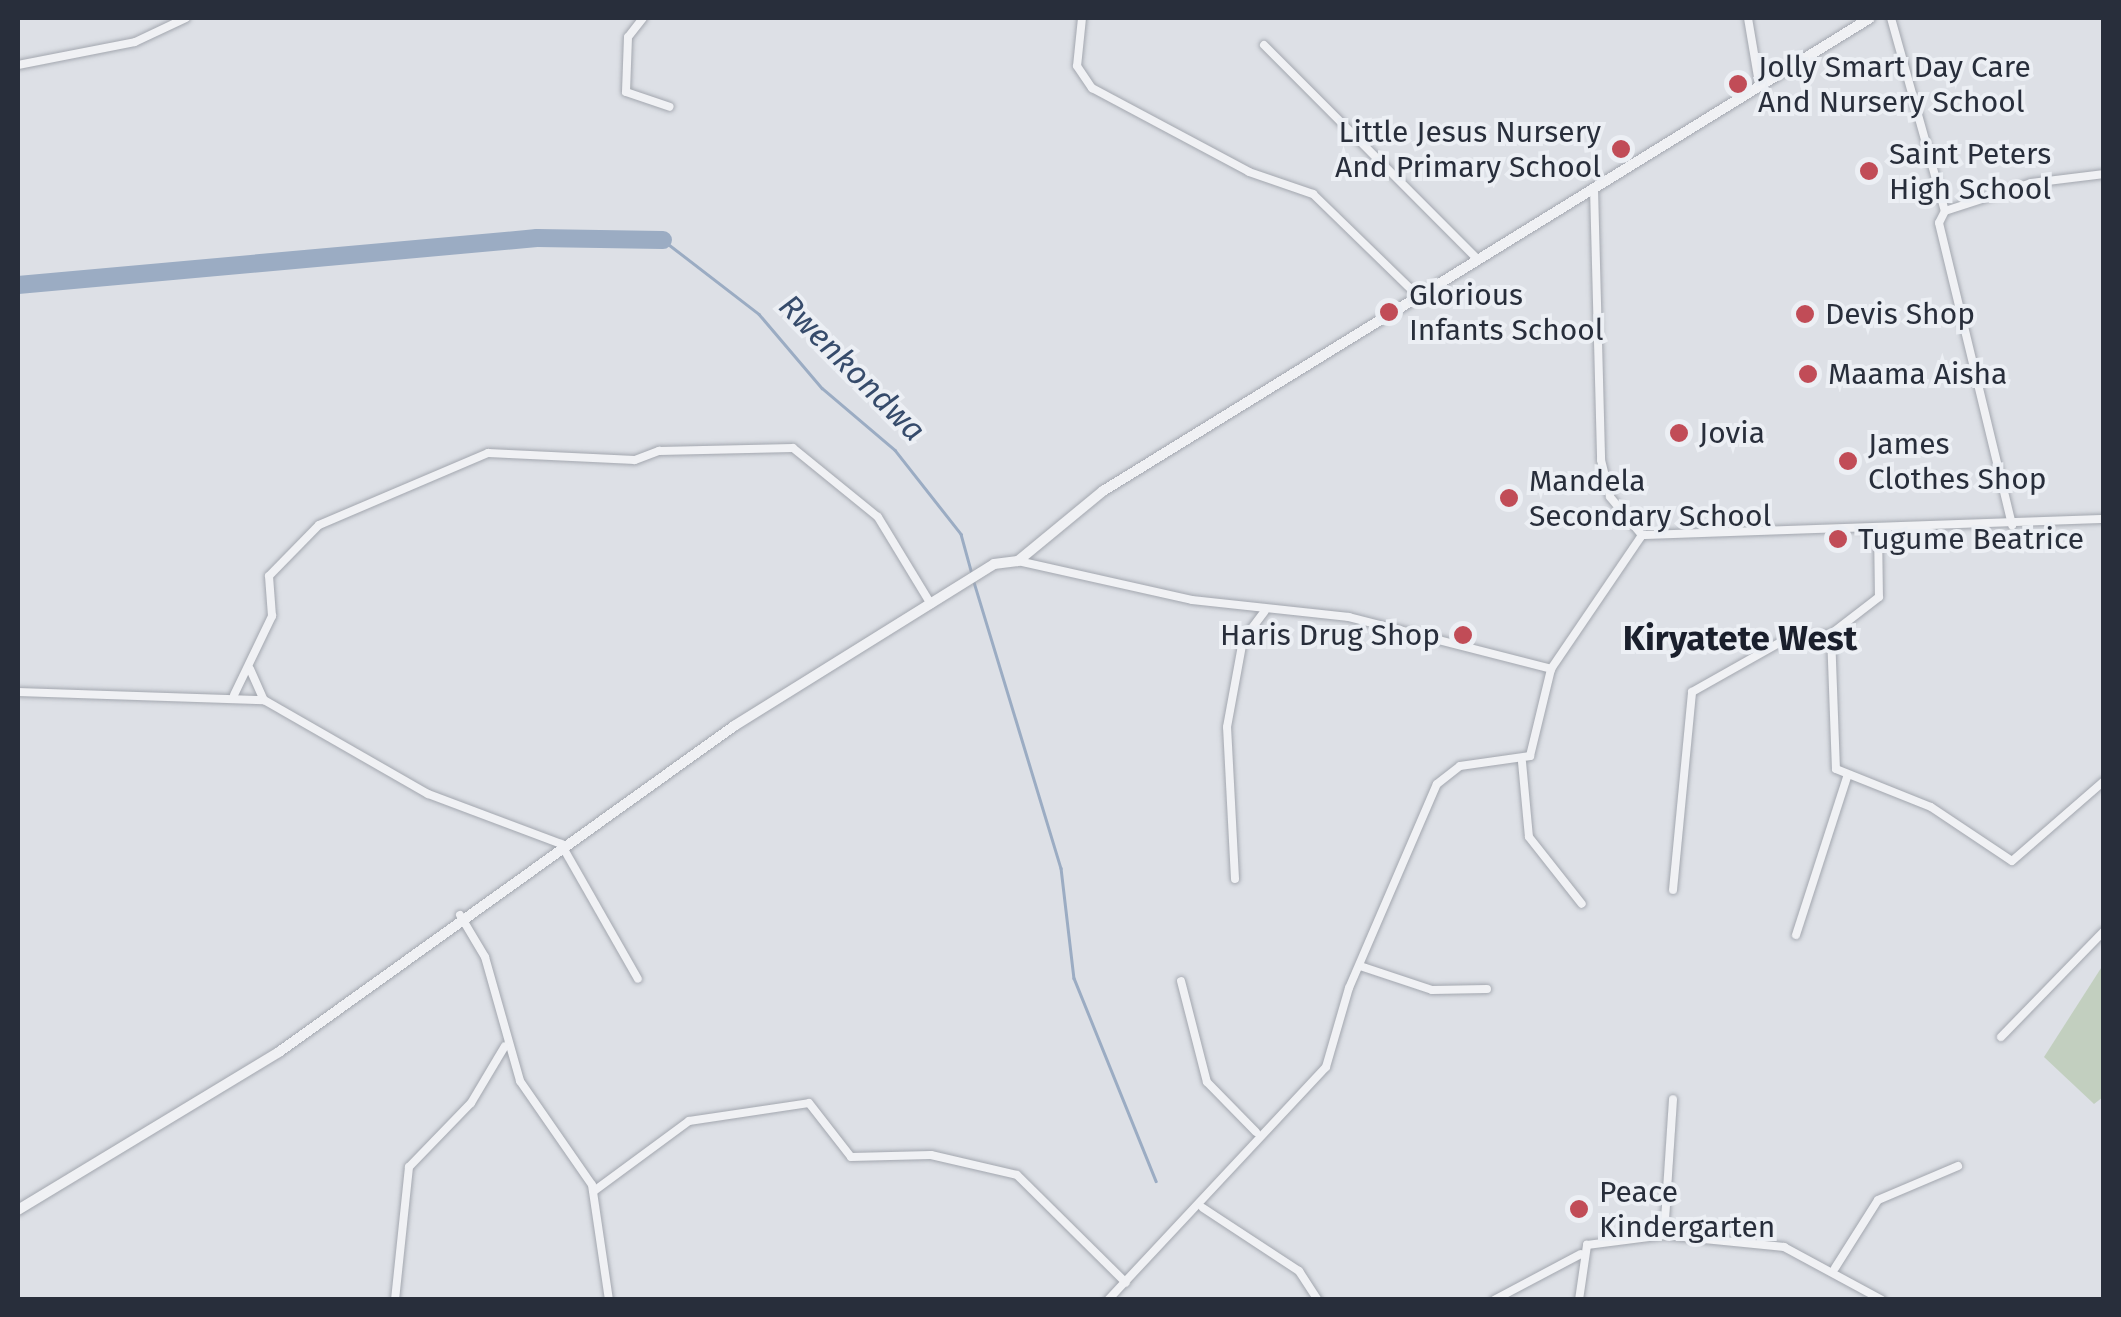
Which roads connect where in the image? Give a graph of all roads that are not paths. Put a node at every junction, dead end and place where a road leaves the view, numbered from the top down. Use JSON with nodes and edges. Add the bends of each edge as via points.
{"nodes":[{"id":1,"x":186,"y":18,"type":"edge"},
{"id":2,"x":643,"y":18,"type":"edge"},
{"id":3,"x":1082,"y":18,"type":"edge"},
{"id":4,"x":1748,"y":18,"type":"edge"},
{"id":5,"x":1870,"y":18,"type":"edge"},
{"id":6,"x":1891,"y":18,"type":"edge"},
{"id":7,"x":1264,"y":45,"type":"dead end"},
{"id":8,"x":18,"y":65,"type":"edge"},
{"id":9,"x":1758,"y":82,"type":"junction"},
{"id":10,"x":670,"y":106,"type":"dead end"},
{"id":11,"x":2104,"y":174,"type":"edge"},
{"id":12,"x":1594,"y":184,"type":"junction"},
{"id":13,"x":1945,"y":211,"type":"junction"},
{"id":14,"x":1477,"y":259,"type":"junction"},
{"id":15,"x":1419,"y":297,"type":"junction"},
{"id":16,"x":2104,"y":520,"type":"edge"},
{"id":17,"x":2012,"y":524,"type":"junction"},
{"id":18,"x":1878,"y":528,"type":"junction"},
{"id":19,"x":1642,"y":535,"type":"junction"},
{"id":20,"x":1018,"y":561,"type":"junction"},
{"id":21,"x":931,"y":605,"type":"junction"},
{"id":22,"x":1265,"y":610,"type":"junction"},
{"id":23,"x":1832,"y":634,"type":"junction"},
{"id":24,"x":250,"y":669,"type":"junction"},
{"id":25,"x":1551,"y":669,"type":"junction"},
{"id":26,"x":18,"y":692,"type":"edge"},
{"id":27,"x":234,"y":695,"type":"junction"},
{"id":28,"x":264,"y":700,"type":"junction"},
{"id":29,"x":1522,"y":762,"type":"junction"},
{"id":30,"x":1848,"y":778,"type":"junction"},
{"id":31,"x":2104,"y":781,"type":"edge"},
{"id":32,"x":561,"y":844,"type":"junction"},
{"id":33,"x":1234,"y":879,"type":"dead end"},
{"id":34,"x":1673,"y":890,"type":"dead end"},
{"id":35,"x":1582,"y":904,"type":"dead end"},
{"id":36,"x":460,"y":916,"type":"junction"},
{"id":37,"x":2104,"y":931,"type":"edge"},
{"id":38,"x":1796,"y":935,"type":"dead end"},
{"id":39,"x":1360,"y":966,"type":"junction"},
{"id":40,"x":638,"y":979,"type":"dead end"},
{"id":41,"x":1181,"y":981,"type":"dead end"},
{"id":42,"x":1487,"y":990,"type":"dead end"},
{"id":43,"x":2001,"y":1037,"type":"dead end"},
{"id":44,"x":505,"y":1046,"type":"junction"},
{"id":45,"x":1673,"y":1098,"type":"dead end"},
{"id":46,"x":1256,"y":1132,"type":"junction"},
{"id":47,"x":1958,"y":1166,"type":"dead end"},
{"id":48,"x":594,"y":1191,"type":"junction"},
{"id":49,"x":1204,"y":1208,"type":"junction"},
{"id":50,"x":18,"y":1210,"type":"edge"},
{"id":51,"x":1664,"y":1234,"type":"junction"},
{"id":52,"x":1581,"y":1254,"type":"junction"},
{"id":53,"x":1835,"y":1268,"type":"junction"},
{"id":54,"x":1126,"y":1283,"type":"junction"},
{"id":55,"x":395,"y":1300,"type":"edge"},
{"id":56,"x":608,"y":1300,"type":"edge"},
{"id":57,"x":1108,"y":1300,"type":"edge"},
{"id":58,"x":1318,"y":1300,"type":"edge"},
{"id":59,"x":1494,"y":1300,"type":"edge"},
{"id":60,"x":1579,"y":1300,"type":"edge"},
{"id":61,"x":1882,"y":1300,"type":"edge"}],
"edges":[{"from":1,"to":8,"type":"street","via":[[135,42]]},
{"from":2,"to":10,"type":"street","via":[[628,37],[626,92]]},
{"from":3,"to":15,"type":"street","via":[[1078,66],[1092,88],[1249,172],[1313,194]]},
{"from":4,"to":9,"type":"street"},
{"from":5,"to":9,"type":"street"},
{"from":6,"to":13,"type":"street"},
{"from":7,"to":14,"type":"street"},
{"from":9,"to":12,"type":"street"},
{"from":11,"to":13,"type":"street","via":[[2031,183]]},
{"from":12,"to":14,"type":"street"},
{"from":12,"to":19,"type":"street","via":[[1604,482]]},
{"from":13,"to":17,"type":"street","via":[[1938,224]]},
{"from":14,"to":15,"type":"street"},
{"from":15,"to":20,"type":"street","via":[[1103,491]]},
{"from":16,"to":17,"type":"street"},
{"from":17,"to":18,"type":"street"},
{"from":18,"to":19,"type":"street"},
{"from":18,"to":23,"type":"street","via":[[1879,597]]},
{"from":19,"to":25,"type":"street"},
{"from":20,"to":21,"type":"street","via":[[994,564]]},
{"from":20,"to":22,"type":"street"},
{"from":21,"to":24,"type":"street","via":[[884,524],[793,448],[635,460],[488,454],[318,525],[271,572],[272,616],[256,634]]},
{"from":21,"to":32,"type":"street"},
{"from":22,"to":25,"type":"street","via":[[1350,616]]},
{"from":22,"to":33,"type":"street","via":[[1243,640],[1227,727]]},
{"from":23,"to":30,"type":"street","via":[[1834,761]]},
{"from":23,"to":34,"type":"street","via":[[1786,639],[1692,692]]},
{"from":24,"to":27,"type":"street"},
{"from":24,"to":28,"type":"street"},
{"from":25,"to":29,"type":"street"},
{"from":26,"to":27,"type":"street"},
{"from":27,"to":28,"type":"street"},
{"from":28,"to":32,"type":"street","via":[[428,794]]},
{"from":29,"to":35,"type":"street","via":[[1529,837]]},
{"from":29,"to":39,"type":"street","via":[[1460,766],[1438,784]]},
{"from":30,"to":31,"type":"street","via":[[1931,806],[2012,861],[2070,801]]},
{"from":30,"to":38,"type":"street"},
{"from":32,"to":36,"type":"street"},
{"from":32,"to":40,"type":"street"},
{"from":36,"to":44,"type":"street","via":[[485,956]]},
{"from":36,"to":50,"type":"street","via":[[279,1052]]},
{"from":37,"to":43,"type":"street"},
{"from":39,"to":42,"type":"street","via":[[1432,990]]},
{"from":39,"to":46,"type":"street","via":[[1332,1058]]},
{"from":41,"to":46,"type":"street","via":[[1207,1082]]},
{"from":44,"to":48,"type":"street"},
{"from":44,"to":55,"type":"street","via":[[471,1103],[409,1167]]},
{"from":45,"to":51,"type":"street"},
{"from":46,"to":49,"type":"street"},
{"from":47,"to":53,"type":"street","via":[[1878,1200]]},
{"from":48,"to":54,"type":"street","via":[[689,1121],[809,1103],[852,1157],[931,1154],[1017,1176]]},
{"from":48,"to":56,"type":"street"},
{"from":49,"to":54,"type":"street"},
{"from":49,"to":58,"type":"street","via":[[1299,1271]]},
{"from":51,"to":52,"type":"street","via":[[1594,1243]]},
{"from":51,"to":53,"type":"street","via":[[1767,1242]]},
{"from":52,"to":59,"type":"street"},
{"from":52,"to":60,"type":"street"},
{"from":53,"to":61,"type":"street"},
{"from":54,"to":57,"type":"street"}]}
